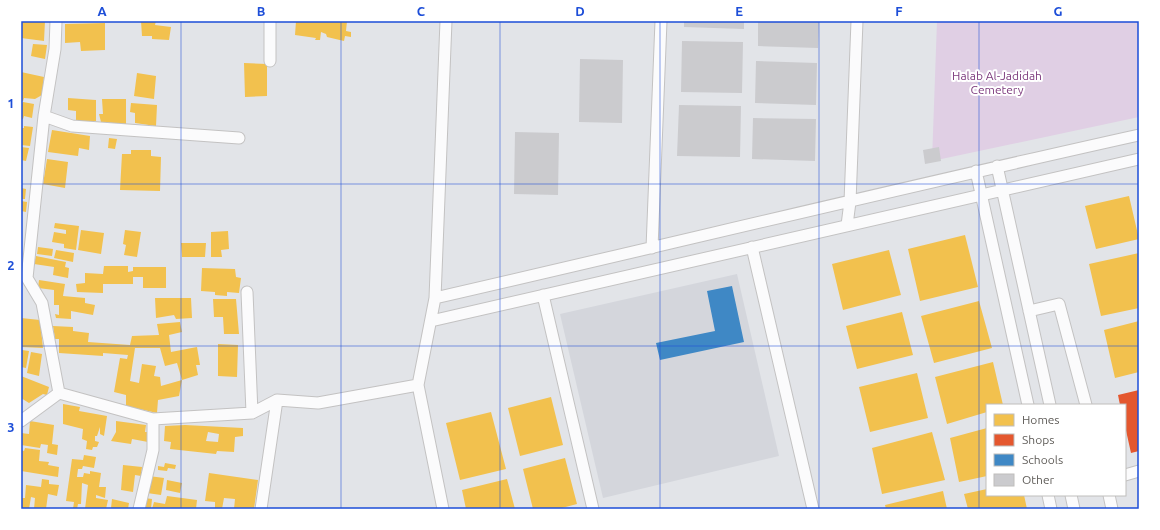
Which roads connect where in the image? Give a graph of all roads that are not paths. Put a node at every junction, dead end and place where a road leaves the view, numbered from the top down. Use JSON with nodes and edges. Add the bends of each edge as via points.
{"nodes":[{"id":1,"x":56,"y":21,"type":"edge"},
{"id":2,"x":270,"y":21,"type":"edge"},
{"id":3,"x":446,"y":21,"type":"edge"},
{"id":4,"x":661,"y":21,"type":"edge"},
{"id":5,"x":857,"y":21,"type":"edge"},
{"id":6,"x":270,"y":61,"type":"dead end"},
{"id":7,"x":44,"y":116,"type":"junction"},
{"id":8,"x":1139,"y":135,"type":"edge"},
{"id":9,"x":239,"y":138,"type":"dead end"},
{"id":10,"x":1139,"y":159,"type":"edge"},
{"id":11,"x":997,"y":166,"type":"junction"},
{"id":12,"x":976,"y":171,"type":"junction"},
{"id":13,"x":1003,"y":191,"type":"junction"},
{"id":14,"x":982,"y":196,"type":"junction"},
{"id":15,"x":850,"y":202,"type":"junction"},
{"id":16,"x":847,"y":226,"type":"junction"},
{"id":17,"x":752,"y":247,"type":"junction"},
{"id":18,"x":652,"y":248,"type":"junction"},
{"id":19,"x":24,"y":277,"type":"edge"},
{"id":20,"x":247,"y":292,"type":"dead end"},
{"id":21,"x":543,"y":295,"type":"junction"},
{"id":22,"x":435,"y":298,"type":"junction"},
{"id":23,"x":1029,"y":311,"type":"junction"},
{"id":24,"x":431,"y":321,"type":"junction"},
{"id":25,"x":418,"y":385,"type":"junction"},
{"id":26,"x":59,"y":393,"type":"junction"},
{"id":27,"x":277,"y":400,"type":"junction"},
{"id":28,"x":1028,"y":404,"type":"edge"},
{"id":29,"x":1050,"y":404,"type":"edge"},
{"id":30,"x":1086,"y":404,"type":"edge"},
{"id":31,"x":252,"y":413,"type":"junction"},
{"id":32,"x":153,"y":419,"type":"junction"},
{"id":33,"x":21,"y":421,"type":"edge"},
{"id":34,"x":1139,"y":471,"type":"edge"},
{"id":35,"x":1126,"y":475,"type":"edge"},
{"id":36,"x":1048,"y":496,"type":"edge"},
{"id":37,"x":1071,"y":496,"type":"edge"},
{"id":38,"x":1109,"y":496,"type":"edge"},
{"id":39,"x":139,"y":509,"type":"edge"},
{"id":40,"x":261,"y":509,"type":"edge"},
{"id":41,"x":444,"y":509,"type":"edge"},
{"id":42,"x":593,"y":509,"type":"edge"},
{"id":43,"x":813,"y":509,"type":"edge"},
{"id":44,"x":1051,"y":509,"type":"edge"},
{"id":45,"x":1074,"y":509,"type":"edge"},
{"id":46,"x":1112,"y":509,"type":"edge"}],
"edges":[{"from":1,"to":7,"type":"street","via":[[55,49]]},
{"from":2,"to":6,"type":"street"},
{"from":3,"to":22,"type":"street"},
{"from":4,"to":18,"type":"street"},
{"from":5,"to":15,"type":"street"},
{"from":7,"to":9,"type":"street","via":[[72,126]]},
{"from":7,"to":19,"type":"street"},
{"from":8,"to":11,"type":"street"},
{"from":10,"to":13,"type":"street"},
{"from":11,"to":12,"type":"street"},
{"from":11,"to":13,"type":"street"},
{"from":12,"to":14,"type":"street"},
{"from":12,"to":15,"type":"street"},
{"from":13,"to":14,"type":"street"},
{"from":13,"to":23,"type":"street"},
{"from":14,"to":16,"type":"street"},
{"from":14,"to":28,"type":"street"},
{"from":15,"to":16,"type":"street"},
{"from":15,"to":18,"type":"street"},
{"from":16,"to":17,"type":"street"},
{"from":17,"to":21,"type":"street"},
{"from":17,"to":43,"type":"street"},
{"from":18,"to":22,"type":"street"},
{"from":19,"to":26,"type":"street","via":[[42,303]]},
{"from":20,"to":31,"type":"street"},
{"from":21,"to":24,"type":"street"},
{"from":21,"to":42,"type":"street"},
{"from":22,"to":24,"type":"street"},
{"from":23,"to":29,"type":"street"},
{"from":23,"to":30,"type":"street","via":[[1059,304]]},
{"from":24,"to":25,"type":"street"},
{"from":25,"to":27,"type":"street","via":[[318,403]]},
{"from":25,"to":41,"type":"street"},
{"from":26,"to":32,"type":"street"},
{"from":26,"to":33,"type":"street"},
{"from":27,"to":31,"type":"street"},
{"from":27,"to":40,"type":"street"},
{"from":31,"to":32,"type":"street"},
{"from":32,"to":39,"type":"street","via":[[152,450]]},
{"from":34,"to":35,"type":"street"},
{"from":36,"to":44,"type":"street"},
{"from":37,"to":45,"type":"street"},
{"from":38,"to":46,"type":"street"}]}
